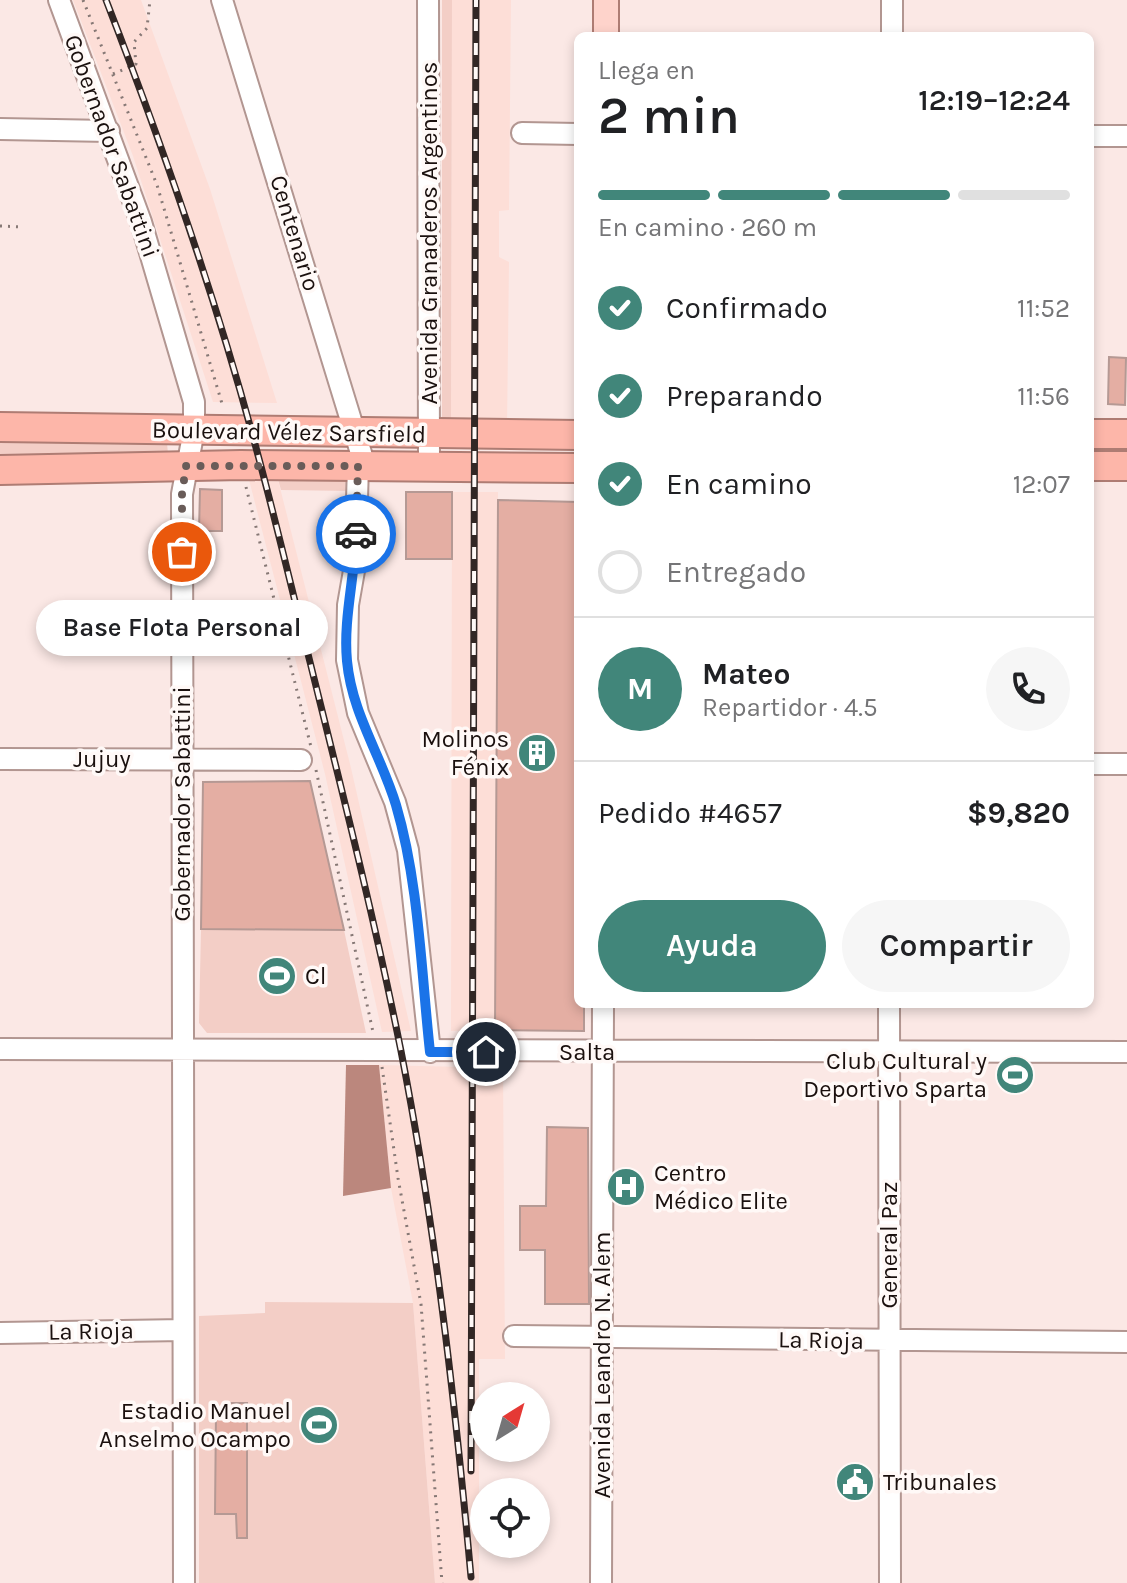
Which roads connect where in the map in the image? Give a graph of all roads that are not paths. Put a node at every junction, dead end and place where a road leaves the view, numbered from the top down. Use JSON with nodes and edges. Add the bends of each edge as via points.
{"nodes":[{"id":1,"x":59,"y":0,"type":"edge"},
{"id":2,"x":222,"y":0,"type":"edge"},
{"id":3,"x":428,"y":0,"type":"edge"},
{"id":4,"x":606,"y":0,"type":"edge"},
{"id":5,"x":892,"y":0,"type":"edge"},
{"id":6,"x":606,"y":32,"type":"edge"},
{"id":7,"x":892,"y":32,"type":"edge"},
{"id":8,"x":0,"y":129,"type":"edge"},
{"id":9,"x":109,"y":131,"type":"junction"},
{"id":10,"x":522,"y":133,"type":"dead end"},
{"id":11,"x":574,"y":134,"type":"edge"},
{"id":12,"x":1094,"y":136,"type":"edge"},
{"id":13,"x":1127,"y":136,"type":"edge"},
{"id":14,"x":0,"y":427,"type":"edge"},
{"id":15,"x":194,"y":430,"type":"junction"},
{"id":16,"x":357,"y":433,"type":"junction"},
{"id":17,"x":1094,"y":434,"type":"edge"},
{"id":18,"x":1127,"y":434,"type":"edge"},
{"id":19,"x":429,"y":435,"type":"junction"},
{"id":20,"x":574,"y":435,"type":"edge"},
{"id":21,"x":186,"y":466,"type":"junction"},
{"id":22,"x":362,"y":466,"type":"junction"},
{"id":23,"x":429,"y":466,"type":"junction"},
{"id":24,"x":1094,"y":466,"type":"edge"},
{"id":25,"x":1127,"y":466,"type":"edge"},
{"id":26,"x":574,"y":468,"type":"edge"},
{"id":27,"x":0,"y":470,"type":"edge"},
{"id":28,"x":181,"y":758,"type":"junction"},
{"id":29,"x":0,"y":759,"type":"edge"},
{"id":30,"x":301,"y":760,"type":"dead end"},
{"id":31,"x":1094,"y":764,"type":"edge"},
{"id":32,"x":1127,"y":764,"type":"edge"},
{"id":33,"x":603,"y":1008,"type":"edge"},
{"id":34,"x":889,"y":1008,"type":"edge"},
{"id":35,"x":0,"y":1049,"type":"edge"},
{"id":36,"x":181,"y":1050,"type":"junction"},
{"id":37,"x":430,"y":1052,"type":"junction"},
{"id":38,"x":604,"y":1052,"type":"junction"},
{"id":39,"x":889,"y":1052,"type":"junction"},
{"id":40,"x":1127,"y":1052,"type":"edge"},
{"id":41,"x":183,"y":1330,"type":"junction"},
{"id":42,"x":0,"y":1333,"type":"edge"},
{"id":43,"x":514,"y":1336,"type":"dead end"},
{"id":44,"x":602,"y":1338,"type":"junction"},
{"id":45,"x":890,"y":1341,"type":"junction"},
{"id":46,"x":1127,"y":1342,"type":"edge"},
{"id":47,"x":184,"y":1583,"type":"edge"},
{"id":48,"x":601,"y":1583,"type":"edge"},
{"id":49,"x":890,"y":1583,"type":"edge"}],
"edges":[{"from":1,"to":9,"type":"street","name":"Gobernador Sabattini"},
{"from":2,"to":16,"type":"street","name":"Centenario"},
{"from":3,"to":19,"type":"street","name":"Avenida Granaderos Argentinos"},
{"from":4,"to":6,"type":"main road"},
{"from":5,"to":7,"type":"street"},
{"from":8,"to":9,"type":"street"},
{"from":9,"to":15,"type":"street","name":"Gobernador Sabattini","via":[[173,321],[194,402]]},
{"from":10,"to":11,"type":"street"},
{"from":12,"to":13,"type":"street"},
{"from":14,"to":15,"type":"highway","name":"Boulevard Vélez Sarsfield"},
{"from":15,"to":16,"type":"highway","name":"Boulevard Vélez Sarsfield"},
{"from":15,"to":21,"type":"street","name":"Gobernador Sabattini"},
{"from":16,"to":19,"type":"highway","name":"Boulevard Vélez Sarsfield"},
{"from":16,"to":22,"type":"street","name":"Centenario"},
{"from":17,"to":18,"type":"highway"},
{"from":19,"to":20,"type":"highway","name":"Boulevard Vélez Sarsfield"},
{"from":19,"to":23,"type":"street","name":"Avenida Granaderos Argentinos"},
{"from":21,"to":22,"type":"highway","name":"Boulevard Vélez Sarsfield"},
{"from":21,"to":27,"type":"highway","name":"Boulevard Vélez Sarsfield"},
{"from":21,"to":28,"type":"street","name":"Gobernador Sabattini"},
{"from":22,"to":23,"type":"highway","name":"Boulevard Vélez Sarsfield"},
{"from":22,"to":37,"type":"street","name":"Centenario","via":[[347,660],[358,713],[395,802],[408,850]]},
{"from":23,"to":26,"type":"highway","name":"Boulevard Vélez Sarsfield"},
{"from":24,"to":25,"type":"highway"},
{"from":28,"to":29,"type":"street","name":"Jujuy"},
{"from":28,"to":30,"type":"street","name":"Jujuy"},
{"from":28,"to":36,"type":"street","name":"Gobernador Sabattini"},
{"from":31,"to":32,"type":"street"},
{"from":33,"to":38,"type":"street","name":"Avenida Leandro N. Alem"},
{"from":34,"to":39,"type":"street","name":"General Paz"},
{"from":35,"to":36,"type":"street","name":"Salta"},
{"from":36,"to":37,"type":"street","name":"Salta"},
{"from":36,"to":41,"type":"street","name":"Gobernador Sabattini"},
{"from":37,"to":38,"type":"street","name":"Salta"},
{"from":38,"to":39,"type":"street","name":"Salta"},
{"from":38,"to":44,"type":"street","name":"Avenida Leandro N. Alem"},
{"from":39,"to":40,"type":"street","name":"Salta"},
{"from":39,"to":45,"type":"street","name":"General Paz"},
{"from":41,"to":42,"type":"street","name":"La Rioja"},
{"from":41,"to":47,"type":"street","name":"Gobernador Sabattini"},
{"from":43,"to":44,"type":"street","name":"La Rioja"},
{"from":44,"to":45,"type":"street","name":"La Rioja"},
{"from":44,"to":48,"type":"street","name":"Avenida Leandro N. Alem"},
{"from":45,"to":46,"type":"street","name":"La Rioja"},
{"from":45,"to":49,"type":"street","name":"General Paz"}]}
